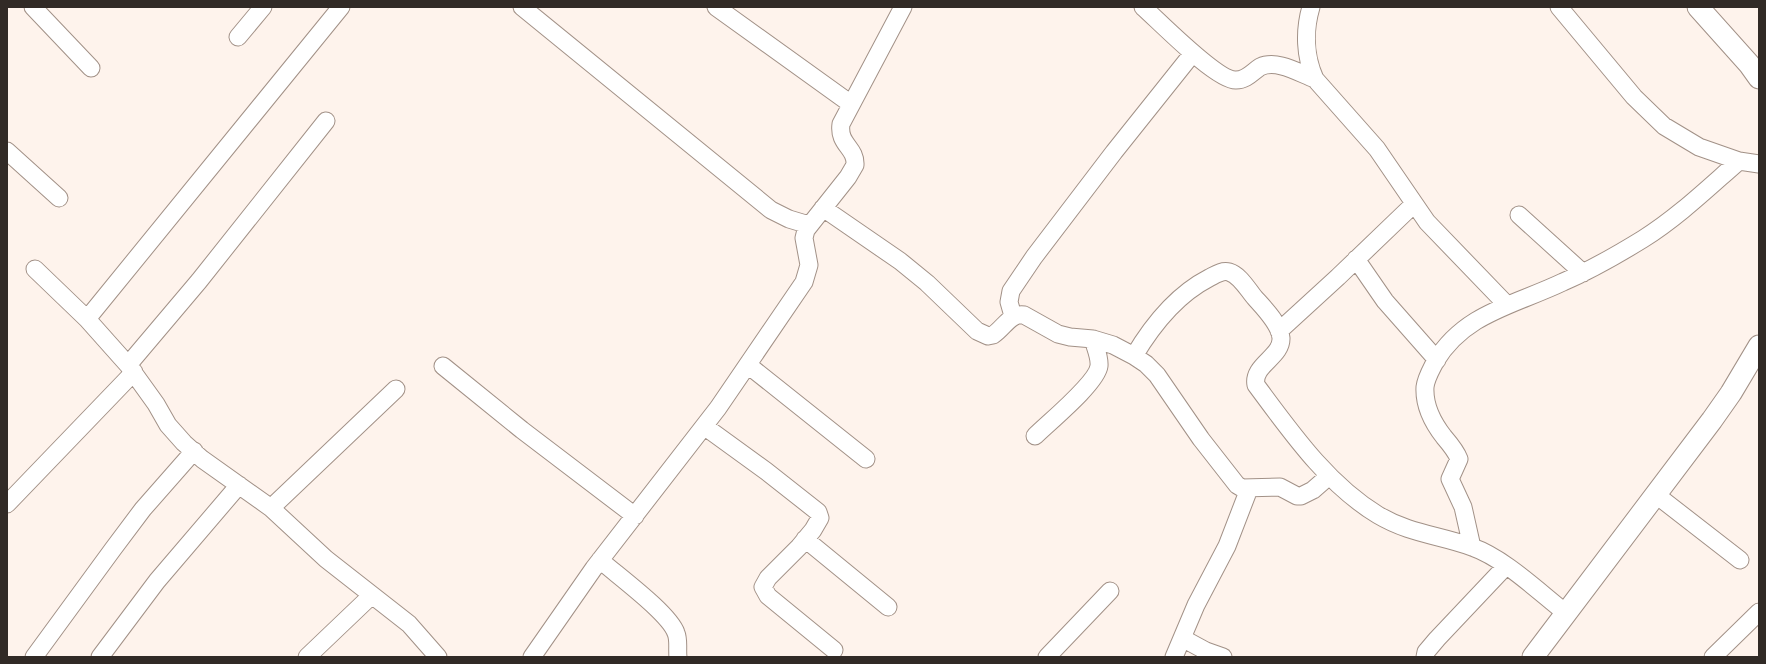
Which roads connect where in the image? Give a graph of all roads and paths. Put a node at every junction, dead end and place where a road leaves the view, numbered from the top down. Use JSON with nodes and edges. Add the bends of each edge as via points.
{"nodes":[{"id":1,"x":33,"y":7,"type":"edge"},
{"id":2,"x":263,"y":7,"type":"edge"},
{"id":3,"x":341,"y":7,"type":"edge"},
{"id":4,"x":522,"y":7,"type":"edge"},
{"id":5,"x":716,"y":7,"type":"edge"},
{"id":6,"x":903,"y":7,"type":"edge"},
{"id":7,"x":1144,"y":7,"type":"edge"},
{"id":8,"x":1311,"y":7,"type":"edge"},
{"id":9,"x":1559,"y":7,"type":"edge"},
{"id":10,"x":1698,"y":7,"type":"edge"},
{"id":11,"x":238,"y":37,"type":"dead end"},
{"id":12,"x":1193,"y":53,"type":"junction"},
{"id":13,"x":91,"y":68,"type":"dead end"},
{"id":14,"x":1759,"y":78,"type":"edge"},
{"id":15,"x":1315,"y":80,"type":"junction"},
{"id":16,"x":851,"y":104,"type":"junction"},
{"id":17,"x":326,"y":121,"type":"dead end"},
{"id":18,"x":9,"y":155,"type":"edge"},
{"id":19,"x":1739,"y":161,"type":"junction"},
{"id":20,"x":1759,"y":164,"type":"edge"},
{"id":21,"x":59,"y":198,"type":"dead end"},
{"id":22,"x":1414,"y":204,"type":"junction"},
{"id":23,"x":822,"y":208,"type":"junction"},
{"id":24,"x":1519,"y":215,"type":"dead end"},
{"id":25,"x":809,"y":225,"type":"junction"},
{"id":26,"x":1356,"y":259,"type":"junction"},
{"id":27,"x":35,"y":269,"type":"dead end"},
{"id":28,"x":1583,"y":273,"type":"junction"},
{"id":29,"x":1507,"y":306,"type":"junction"},
{"id":30,"x":1013,"y":316,"type":"junction"},
{"id":31,"x":87,"y":319,"type":"junction"},
{"id":32,"x":1279,"y":331,"type":"junction"},
{"id":33,"x":1094,"y":339,"type":"junction"},
{"id":34,"x":1759,"y":346,"type":"edge"},
{"id":35,"x":1134,"y":356,"type":"junction"},
{"id":36,"x":1437,"y":360,"type":"junction"},
{"id":37,"x":748,"y":365,"type":"junction"},
{"id":38,"x":443,"y":366,"type":"dead end"},
{"id":39,"x":131,"y":368,"type":"junction"},
{"id":40,"x":396,"y":389,"type":"dead end"},
{"id":41,"x":704,"y":426,"type":"junction"},
{"id":42,"x":1035,"y":436,"type":"dead end"},
{"id":43,"x":194,"y":452,"type":"junction"},
{"id":44,"x":866,"y":459,"type":"dead end"},
{"id":45,"x":1329,"y":476,"type":"junction"},
{"id":46,"x":239,"y":485,"type":"junction"},
{"id":47,"x":1249,"y":489,"type":"junction"},
{"id":48,"x":1655,"y":494,"type":"junction"},
{"id":49,"x":7,"y":504,"type":"edge"},
{"id":50,"x":271,"y":508,"type":"junction"},
{"id":51,"x":635,"y":516,"type":"junction"},
{"id":52,"x":805,"y":539,"type":"junction"},
{"id":53,"x":1472,"y":547,"type":"junction"},
{"id":54,"x":600,"y":560,"type":"junction"},
{"id":55,"x":1740,"y":560,"type":"dead end"},
{"id":56,"x":1506,"y":566,"type":"junction"},
{"id":57,"x":1110,"y":591,"type":"dead end"},
{"id":58,"x":372,"y":595,"type":"junction"},
{"id":59,"x":888,"y":608,"type":"dead end"},
{"id":60,"x":1759,"y":612,"type":"edge"},
{"id":61,"x":1566,"y":613,"type":"junction"},
{"id":62,"x":1182,"y":638,"type":"junction"},
{"id":63,"x":834,"y":650,"type":"dead end"},
{"id":64,"x":34,"y":657,"type":"edge"},
{"id":65,"x":100,"y":657,"type":"edge"},
{"id":66,"x":307,"y":657,"type":"edge"},
{"id":67,"x":438,"y":657,"type":"edge"},
{"id":68,"x":532,"y":657,"type":"edge"},
{"id":69,"x":678,"y":657,"type":"edge"},
{"id":70,"x":1047,"y":657,"type":"edge"},
{"id":71,"x":1174,"y":657,"type":"edge"},
{"id":72,"x":1223,"y":657,"type":"edge"},
{"id":73,"x":1425,"y":657,"type":"edge"},
{"id":74,"x":1534,"y":657,"type":"edge"},
{"id":75,"x":1713,"y":657,"type":"edge"}],
"edges":[{"from":1,"to":13,"type":"street"},
{"from":2,"to":11,"type":"street"},
{"from":3,"to":31,"type":"street"},
{"from":4,"to":25,"type":"street","via":[[765,205],[789,219]]},
{"from":5,"to":16,"type":"street"},
{"from":6,"to":16,"type":"street"},
{"from":7,"to":12,"type":"street"},
{"from":8,"to":15,"type":"street","via":[[1307,42],[1310,66]]},
{"from":9,"to":19,"type":"street","via":[[1634,97],[1664,126],[1699,147]]},
{"from":10,"to":14,"type":"main road"},
{"from":12,"to":15,"type":"street","via":[[1235,81],[1244,79],[1269,64],[1279,65]]},
{"from":12,"to":30,"type":"street","via":[[1034,257],[1011,291],[1009,302]]},
{"from":15,"to":22,"type":"street","via":[[1376,149]]},
{"from":16,"to":23,"type":"street","via":[[841,124],[840,133],[854,155],[855,165]]},
{"from":17,"to":39,"type":"street"},
{"from":18,"to":21,"type":"street"},
{"from":19,"to":20,"type":"street"},
{"from":19,"to":28,"type":"street","via":[[1644,239]]},
{"from":22,"to":26,"type":"street"},
{"from":22,"to":29,"type":"street","via":[[1427,222]]},
{"from":23,"to":25,"type":"street"},
{"from":23,"to":30,"type":"street","via":[[900,261],[977,331],[988,336],[993,335]]},
{"from":24,"to":28,"type":"street"},
{"from":25,"to":37,"type":"street","via":[[804,234],[809,265],[804,282]]},
{"from":26,"to":32,"type":"street"},
{"from":26,"to":36,"type":"street","via":[[1385,301]]},
{"from":27,"to":31,"type":"street"},
{"from":28,"to":29,"type":"street"},
{"from":29,"to":36,"type":"street","via":[[1468,325],[1452,339]]},
{"from":30,"to":33,"type":"street","via":[[1024,314],[1058,334]]},
{"from":31,"to":39,"type":"street"},
{"from":32,"to":35,"type":"street","via":[[1239,278],[1223,272],[1205,280],[1176,300],[1147,335]]},
{"from":32,"to":45,"type":"street","via":[[1280,342],[1258,372],[1255,378],[1256,385]]},
{"from":33,"to":35,"type":"street"},
{"from":33,"to":42,"type":"street","via":[[1099,367],[1095,376]]},
{"from":34,"to":48,"type":"main road","via":[[1712,420]]},
{"from":35,"to":47,"type":"street","via":[[1157,375],[1201,439],[1237,485]]},
{"from":36,"to":53,"type":"street","via":[[1428,374],[1425,386],[1426,401],[1434,421],[1458,454],[1459,459],[1450,479],[1463,506]]},
{"from":37,"to":41,"type":"street"},
{"from":37,"to":44,"type":"street"},
{"from":38,"to":51,"type":"street"},
{"from":39,"to":43,"type":"street","via":[[168,425]]},
{"from":39,"to":49,"type":"street"},
{"from":40,"to":50,"type":"street"},
{"from":41,"to":51,"type":"street"},
{"from":41,"to":52,"type":"street","via":[[816,509],[820,518]]},
{"from":43,"to":46,"type":"street"},
{"from":43,"to":64,"type":"street","via":[[126,532]]},
{"from":45,"to":47,"type":"street","via":[[1313,490],[1301,496],[1274,486]]},
{"from":45,"to":53,"type":"street","via":[[1358,501],[1397,525],[1417,533]]},
{"from":46,"to":50,"type":"street"},
{"from":46,"to":65,"type":"street","via":[[157,581]]},
{"from":47,"to":62,"type":"street","via":[[1227,546]]},
{"from":48,"to":55,"type":"street"},
{"from":48,"to":61,"type":"main road"},
{"from":50,"to":58,"type":"street","via":[[326,559]]},
{"from":51,"to":54,"type":"street"},
{"from":52,"to":59,"type":"street"},
{"from":52,"to":63,"type":"street","via":[[768,578],[763,587],[768,596]]},
{"from":53,"to":56,"type":"street"},
{"from":54,"to":68,"type":"street"},
{"from":54,"to":69,"type":"street","via":[[672,624],[676,633]]},
{"from":56,"to":61,"type":"street"},
{"from":56,"to":73,"type":"street","via":[[1437,639]]},
{"from":57,"to":70,"type":"street"},
{"from":58,"to":66,"type":"street"},
{"from":58,"to":67,"type":"street","via":[[409,624]]},
{"from":60,"to":75,"type":"street"},
{"from":61,"to":74,"type":"main road"},
{"from":62,"to":71,"type":"street"},
{"from":62,"to":72,"type":"street"}]}
